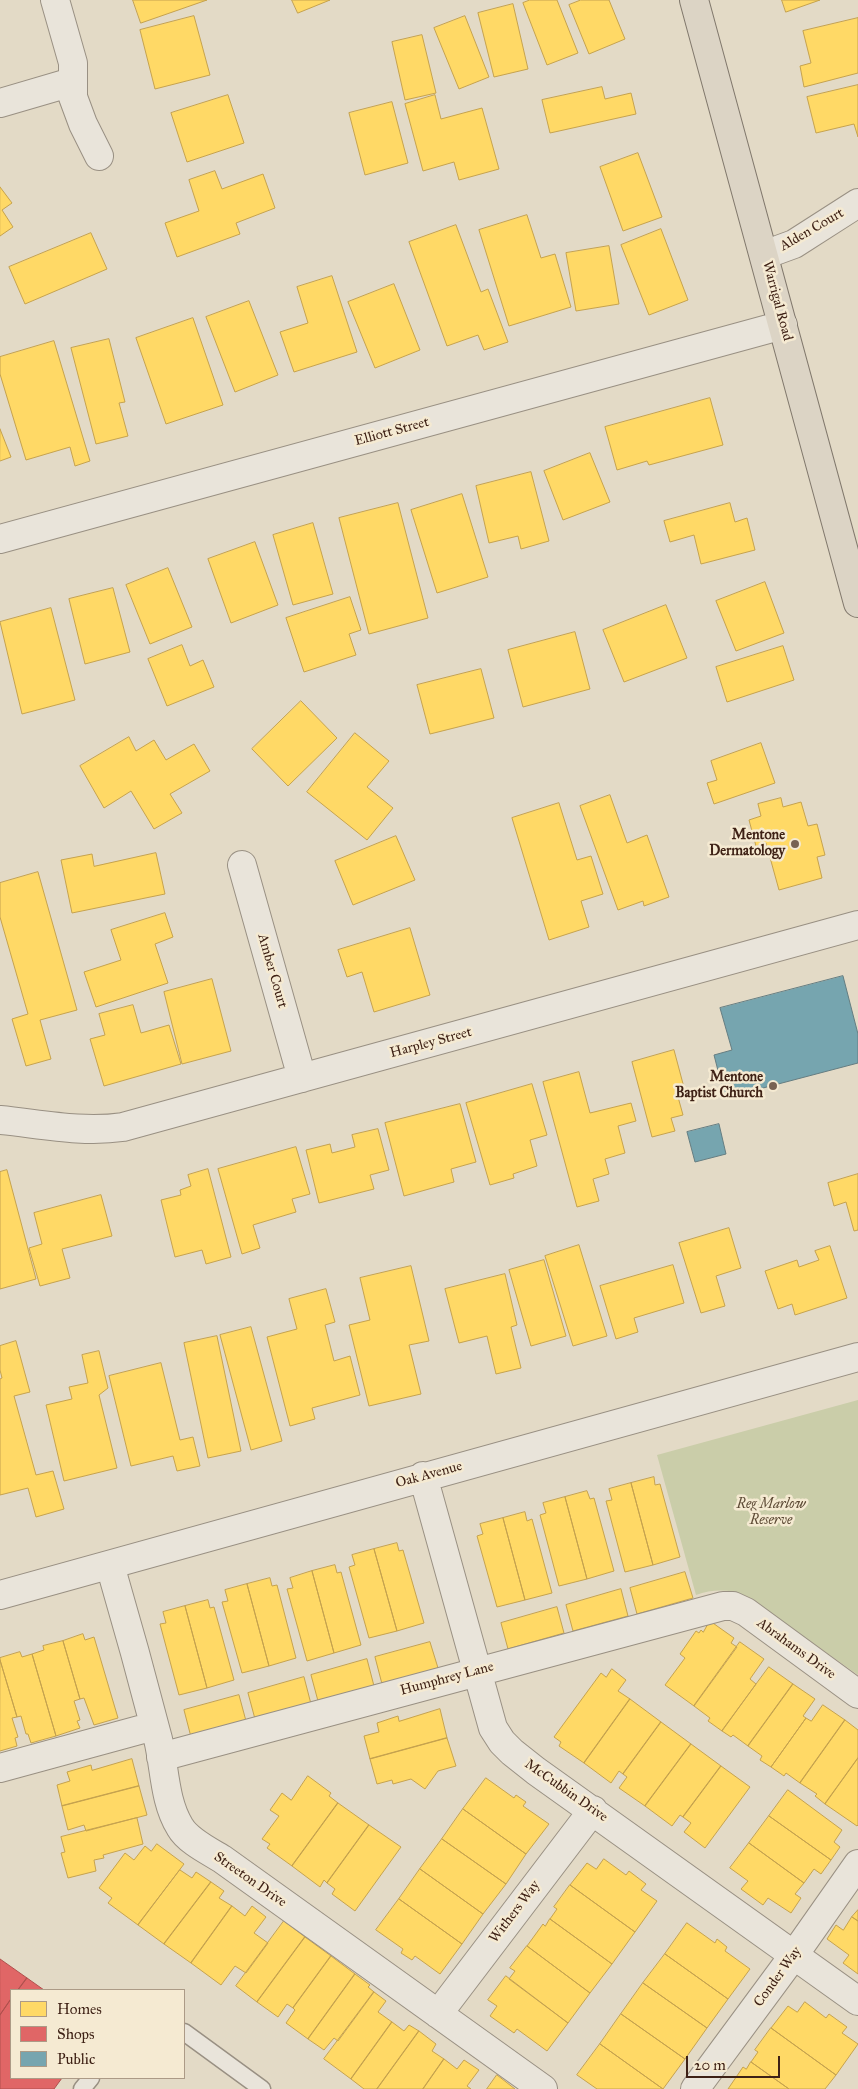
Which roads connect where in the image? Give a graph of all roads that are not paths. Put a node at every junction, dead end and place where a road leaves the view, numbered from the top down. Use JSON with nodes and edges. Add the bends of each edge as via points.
{"nodes":[{"id":1,"x":56,"y":0,"type":"edge"},
{"id":2,"x":694,"y":0,"type":"edge"},
{"id":3,"x":72,"y":82,"type":"junction"},
{"id":4,"x":0,"y":103,"type":"edge"},
{"id":5,"x":98,"y":156,"type":"dead end"},
{"id":6,"x":858,"y":203,"type":"edge"},
{"id":7,"x":764,"y":255,"type":"junction"},
{"id":8,"x":783,"y":325,"type":"junction"},
{"id":9,"x":0,"y":538,"type":"edge"},
{"id":10,"x":858,"y":603,"type":"edge"},
{"id":11,"x":242,"y":865,"type":"dead end"},
{"id":12,"x":858,"y":925,"type":"edge"},
{"id":13,"x":302,"y":1078,"type":"junction"},
{"id":14,"x":0,"y":1120,"type":"edge"},
{"id":15,"x":858,"y":1357,"type":"edge"},
{"id":16,"x":423,"y":1476,"type":"junction"},
{"id":17,"x":110,"y":1565,"type":"junction"},
{"id":18,"x":0,"y":1595,"type":"edge"},
{"id":19,"x":733,"y":1606,"type":"joint"},
{"id":20,"x":476,"y":1671,"type":"junction"},
{"id":21,"x":858,"y":1694,"type":"edge"},
{"id":22,"x":154,"y":1726,"type":"junction"},
{"id":23,"x":161,"y":1757,"type":"junction"},
{"id":24,"x":0,"y":1768,"type":"edge"},
{"id":25,"x":593,"y":1810,"type":"junction"},
{"id":26,"x":858,"y":1864,"type":"edge"},
{"id":27,"x":794,"y":1955,"type":"junction"},
{"id":28,"x":858,"y":2001,"type":"edge"},
{"id":29,"x":438,"y":2014,"type":"junction"},
{"id":30,"x":185,"y":2033,"type":"edge"},
{"id":31,"x":90,"y":2079,"type":"edge"},
{"id":32,"x":82,"y":2089,"type":"edge"},
{"id":33,"x":262,"y":2089,"type":"edge"},
{"id":34,"x":543,"y":2089,"type":"edge"},
{"id":35,"x":695,"y":2089,"type":"edge"}],
"edges":[{"from":1,"to":3,"type":"street","via":[[73,62]]},
{"from":2,"to":7,"type":"highway","name":"Warrigal Road"},
{"from":3,"to":4,"type":"street"},
{"from":3,"to":5,"type":"street","via":[[78,110]]},
{"from":6,"to":7,"type":"street","name":"Alden Court","via":[[794,244]]},
{"from":7,"to":8,"type":"highway","name":"Warrigal Road"},
{"from":8,"to":9,"type":"street","name":"Elliott Street"},
{"from":8,"to":10,"type":"highway","name":"Warrigal Road"},
{"from":11,"to":13,"type":"street","name":"Amber Court"},
{"from":12,"to":13,"type":"street","name":"Harpley Street"},
{"from":13,"to":14,"type":"street","name":"Harpley Street","via":[[104,1130]]},
{"from":15,"to":16,"type":"street","name":"Oak Avenue"},
{"from":16,"to":17,"type":"street","name":"Oak Avenue"},
{"from":16,"to":20,"type":"street","name":"McCubbin Drive"},
{"from":17,"to":18,"type":"street","name":"Oak Avenue"},
{"from":17,"to":22,"type":"street","name":"Streeton Drive"},
{"from":19,"to":20,"type":"street","name":"Humphrey Lane","via":[[714,1608]]},
{"from":19,"to":21,"type":"street","name":"Abrahams Drive","via":[[746,1612]]},
{"from":20,"to":23,"type":"street","name":"Humphrey Lane"},
{"from":20,"to":25,"type":"street","name":"McCubbin Drive","via":[[493,1728],[502,1742],[536,1771]]},
{"from":22,"to":23,"type":"street","name":"Streeton Drive"},
{"from":22,"to":24,"type":"street"},
{"from":23,"to":29,"type":"street","name":"Streeton Drive","via":[[167,1794],[181,1830]]},
{"from":25,"to":27,"type":"street","name":"McCubbin Drive"},
{"from":25,"to":29,"type":"street","name":"Withers Way"},
{"from":26,"to":27,"type":"street","name":"Conder Way"},
{"from":27,"to":28,"type":"street","name":"McCubbin Drive"},
{"from":27,"to":35,"type":"street","name":"Conder Way"},
{"from":29,"to":34,"type":"street","name":"Streeton Drive"},
{"from":30,"to":33,"type":"lane"},
{"from":31,"to":32,"type":"lane"}]}
